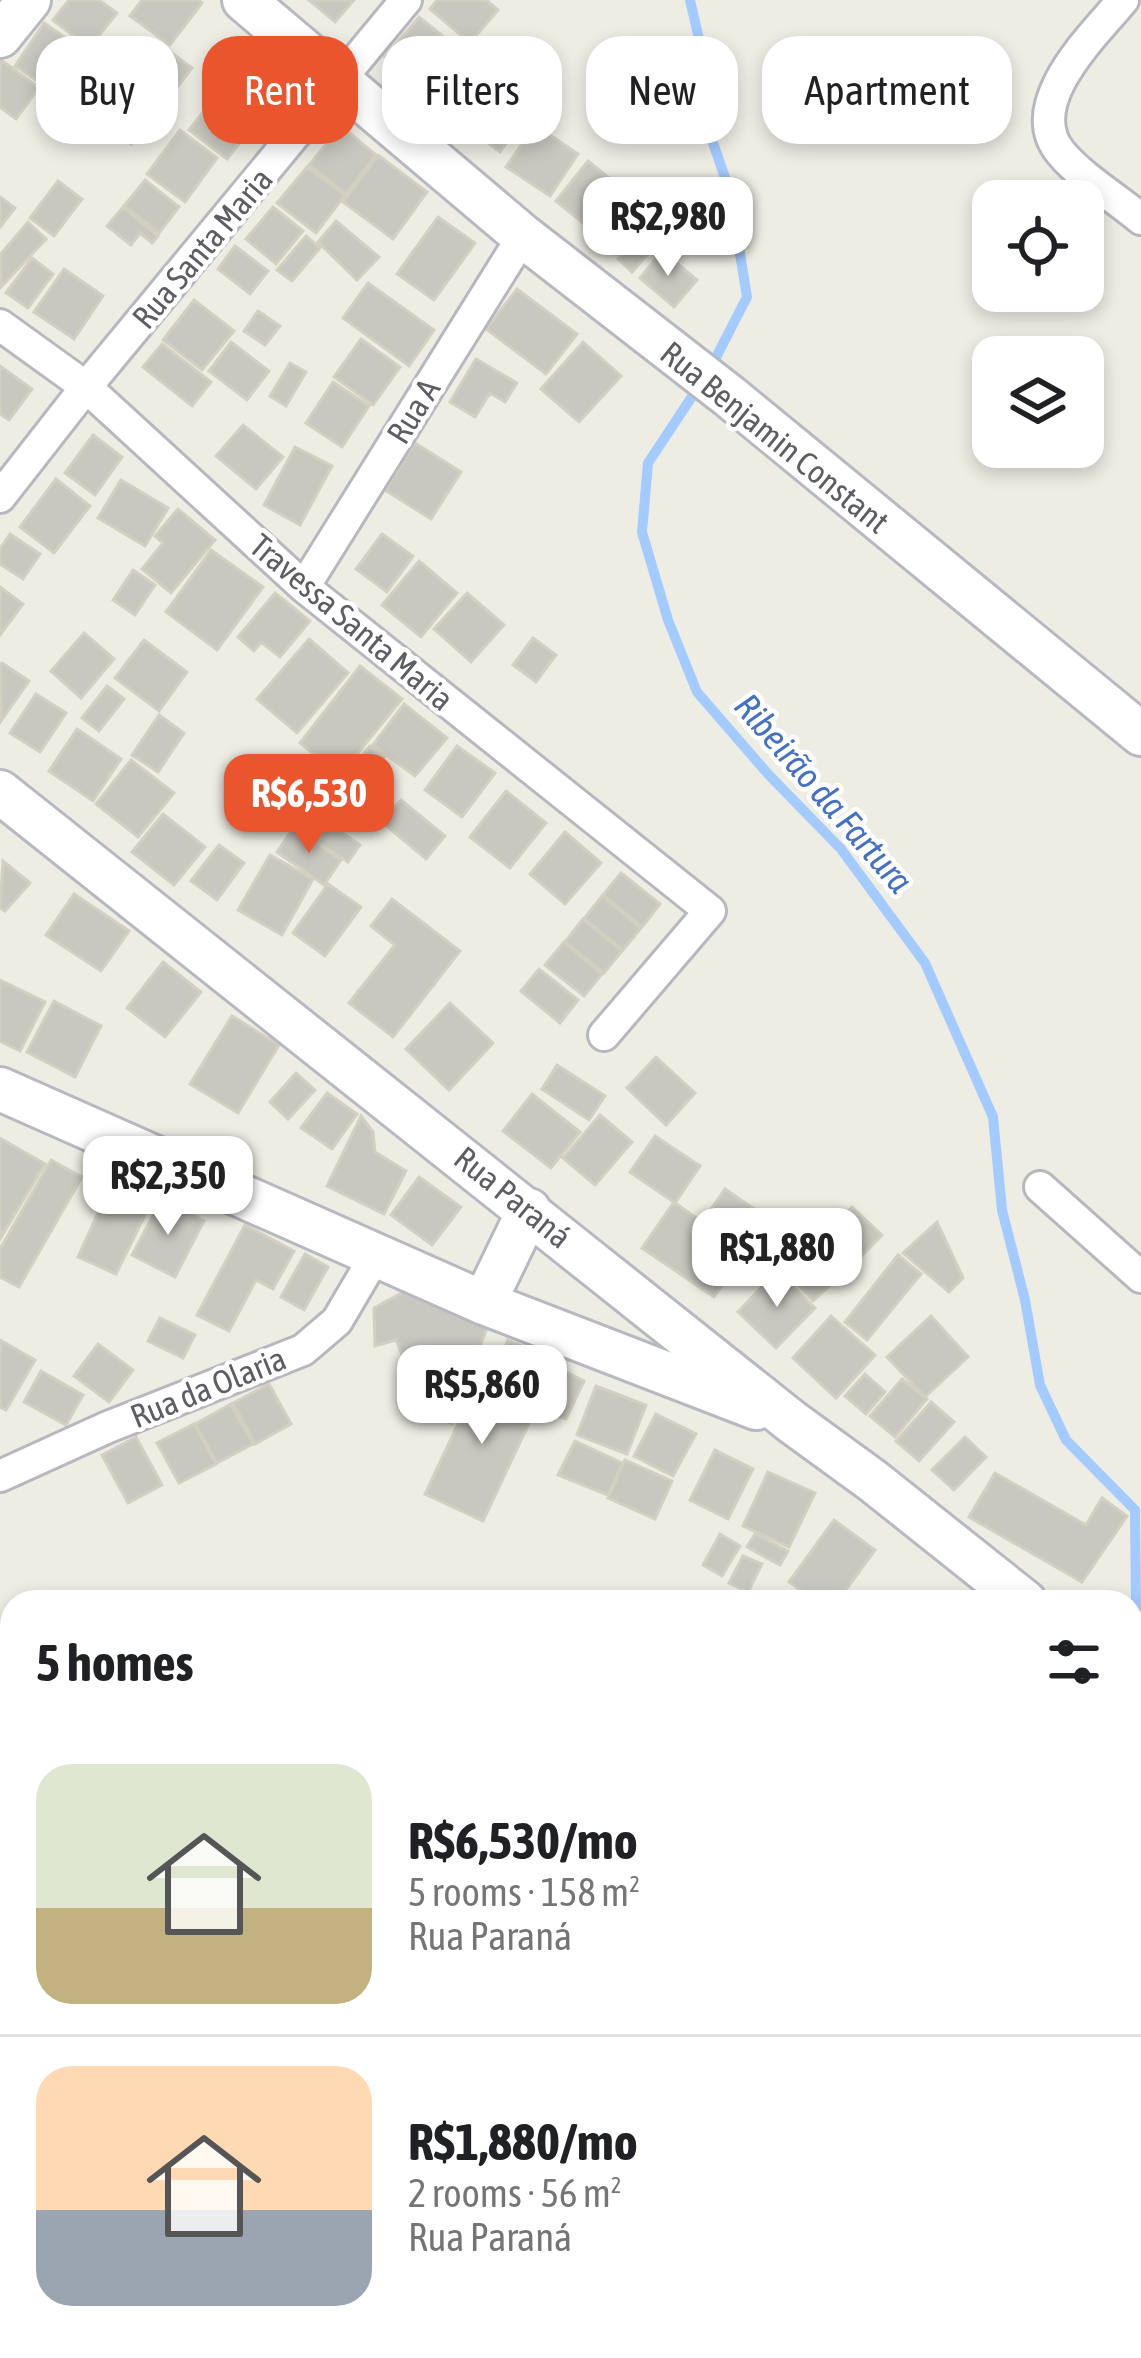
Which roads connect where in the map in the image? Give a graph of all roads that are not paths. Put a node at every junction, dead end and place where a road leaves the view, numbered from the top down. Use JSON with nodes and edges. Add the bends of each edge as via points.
{"nodes":[{"id":1,"x":29,"y":0,"type":"edge"},
{"id":2,"x":244,"y":0,"type":"edge"},
{"id":3,"x":406,"y":0,"type":"edge"},
{"id":4,"x":1123,"y":0,"type":"edge"},
{"id":5,"x":0,"y":35,"type":"edge"},
{"id":6,"x":288,"y":36,"type":"edge"},
{"id":7,"x":358,"y":60,"type":"edge"},
{"id":8,"x":358,"y":94,"type":"edge"},
{"id":9,"x":289,"y":144,"type":"edge"},
{"id":10,"x":1141,"y":219,"type":"edge"},
{"id":11,"x":524,"y":236,"type":"junction"},
{"id":12,"x":0,"y":325,"type":"edge"},
{"id":13,"x":86,"y":387,"type":"junction"},
{"id":14,"x":0,"y":497,"type":"edge"},
{"id":15,"x":304,"y":587,"type":"junction"},
{"id":16,"x":1141,"y":734,"type":"edge"},
{"id":17,"x":0,"y":792,"type":"edge"},
{"id":18,"x":604,"y":1035,"type":"dead end"},
{"id":19,"x":0,"y":1089,"type":"edge"},
{"id":20,"x":1040,"y":1187,"type":"dead end"},
{"id":21,"x":530,"y":1210,"type":"junction"},
{"id":22,"x":377,"y":1253,"type":"junction"},
{"id":23,"x":1141,"y":1277,"type":"edge"},
{"id":24,"x":484,"y":1303,"type":"junction"},
{"id":25,"x":792,"y":1422,"type":"junction"},
{"id":26,"x":0,"y":1477,"type":"edge"},
{"id":27,"x":1009,"y":1590,"type":"edge"}],
"edges":[{"from":1,"to":5,"type":"street"},
{"from":2,"to":6,"type":"street","name":"Rua Benjamin Constant"},
{"from":3,"to":7,"type":"street","name":"Rua Santa Maria"},
{"from":4,"to":10,"type":"street","via":[[1062,74],[1048,112],[1058,150]]},
{"from":8,"to":11,"type":"street","name":"Rua Benjamin Constant"},
{"from":9,"to":13,"type":"street","name":"Rua Santa Maria"},
{"from":11,"to":15,"type":"street","name":"Rua A"},
{"from":11,"to":16,"type":"street","name":"Rua Benjamin Constant"},
{"from":12,"to":13,"type":"street","name":"Travessa Santa Maria"},
{"from":13,"to":14,"type":"street","name":"Rua Santa Maria"},
{"from":13,"to":15,"type":"street","name":"Travessa Santa Maria"},
{"from":15,"to":18,"type":"street","name":"Travessa Santa Maria","via":[[710,911]]},
{"from":17,"to":21,"type":"street","name":"Rua Paraná"},
{"from":19,"to":22,"type":"street"},
{"from":20,"to":23,"type":"street"},
{"from":21,"to":24,"type":"street"},
{"from":21,"to":25,"type":"street","name":"Rua Paraná"},
{"from":22,"to":24,"type":"street"},
{"from":22,"to":26,"type":"street","name":"Rua da Olaria","via":[[338,1321],[302,1350]]},
{"from":24,"to":25,"type":"street"},
{"from":25,"to":27,"type":"street","name":"Rua Paraná"}]}
